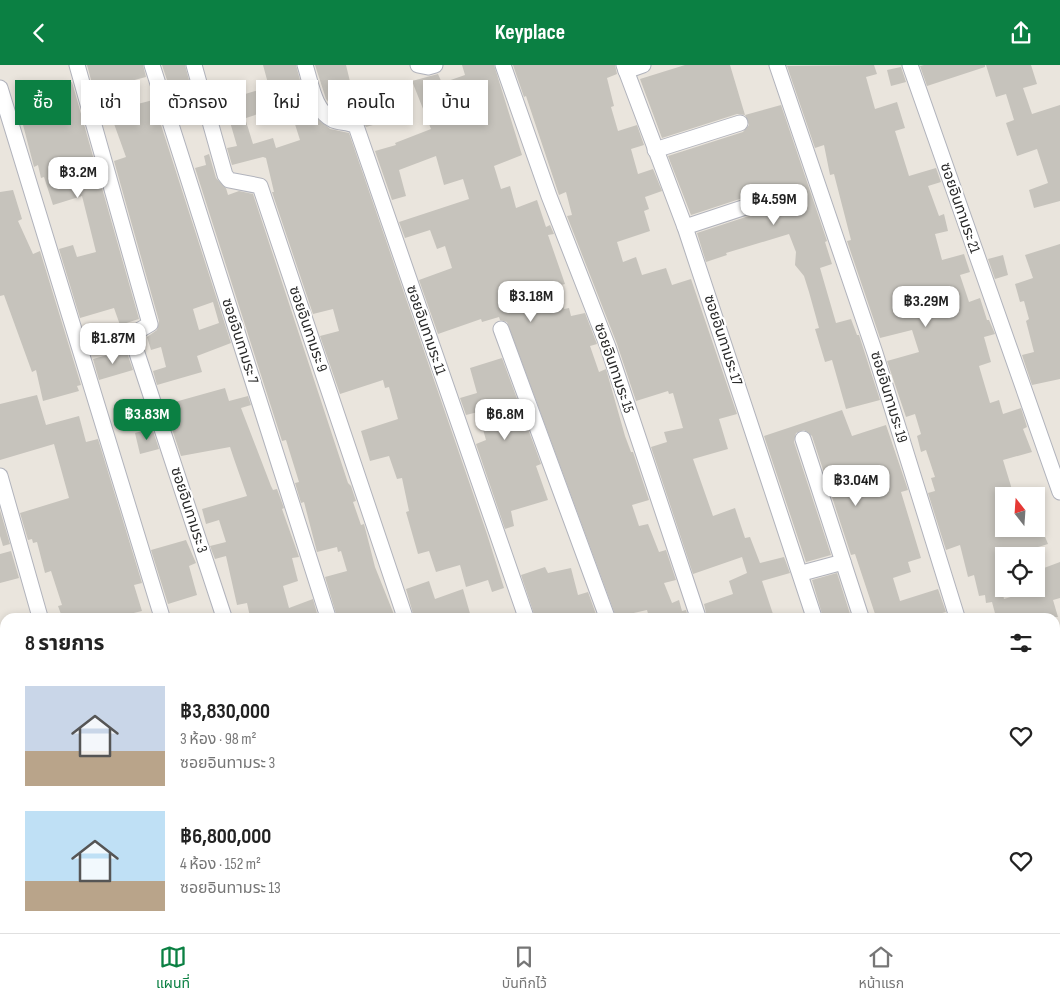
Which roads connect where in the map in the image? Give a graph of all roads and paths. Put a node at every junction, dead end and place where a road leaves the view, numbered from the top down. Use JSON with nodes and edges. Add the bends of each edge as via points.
{"nodes":[{"id":1,"x":77,"y":65,"type":"edge"},
{"id":2,"x":152,"y":65,"type":"edge"},
{"id":3,"x":194,"y":65,"type":"edge"},
{"id":4,"x":304,"y":65,"type":"edge"},
{"id":5,"x":418,"y":65,"type":"edge"},
{"id":6,"x":435,"y":65,"type":"edge"},
{"id":7,"x":503,"y":65,"type":"edge"},
{"id":8,"x":643,"y":65,"type":"edge"},
{"id":9,"x":777,"y":65,"type":"edge"},
{"id":10,"x":910,"y":65,"type":"edge"},
{"id":11,"x":625,"y":68,"type":"edge"},
{"id":12,"x":0,"y":88,"type":"edge"},
{"id":13,"x":740,"y":123,"type":"dead end"},
{"id":14,"x":655,"y":150,"type":"junction"},
{"id":15,"x":779,"y":196,"type":"dead end"},
{"id":16,"x":685,"y":227,"type":"junction"},
{"id":17,"x":500,"y":329,"type":"dead end"},
{"id":18,"x":803,"y":439,"type":"dead end"},
{"id":19,"x":0,"y":476,"type":"edge"},
{"id":20,"x":1060,"y":492,"type":"edge"},
{"id":21,"x":843,"y":562,"type":"junction"},
{"id":22,"x":806,"y":572,"type":"dead end"},
{"id":23,"x":39,"y":613,"type":"edge"},
{"id":24,"x":161,"y":613,"type":"edge"},
{"id":25,"x":223,"y":613,"type":"edge"},
{"id":26,"x":327,"y":613,"type":"edge"},
{"id":27,"x":404,"y":613,"type":"edge"},
{"id":28,"x":525,"y":613,"type":"edge"},
{"id":29,"x":606,"y":613,"type":"edge"},
{"id":30,"x":697,"y":613,"type":"edge"},
{"id":31,"x":813,"y":613,"type":"edge"},
{"id":32,"x":860,"y":613,"type":"edge"},
{"id":33,"x":955,"y":613,"type":"edge"}],
"edges":[{"from":1,"to":25,"type":"street","name":"ซอยอินทามระ 3","via":[[150,324],[138,331],[133,341]]},
{"from":2,"to":26,"type":"street","name":"ซอยอินทามระ 7"},
{"from":3,"to":27,"type":"street","name":"ซอยอินทามระ 9","via":[[225,175],[229,180],[258,183],[260,186]]},
{"from":4,"to":28,"type":"street","name":"ซอยอินทามระ 11","via":[[323,113],[334,121],[356,126]]},
{"from":5,"to":6,"type":"street"},
{"from":7,"to":30,"type":"street","name":"ซอยอินทามระ 15","via":[[549,196],[608,347]]},
{"from":8,"to":11,"type":"street"},
{"from":9,"to":33,"type":"street","name":"ซอยอินทามระ 19","via":[[875,353]]},
{"from":10,"to":20,"type":"street","name":"ซอยอินทามระ 21"},
{"from":11,"to":14,"type":"street","name":"ซอยอินทามระ 17"},
{"from":12,"to":24,"type":"street"},
{"from":13,"to":14,"type":"street"},
{"from":14,"to":16,"type":"street","name":"ซอยอินทามระ 17"},
{"from":15,"to":16,"type":"street"},
{"from":16,"to":31,"type":"street","name":"ซอยอินทามระ 17"},
{"from":17,"to":29,"type":"street"},
{"from":18,"to":21,"type":"street"},
{"from":19,"to":23,"type":"street"},
{"from":21,"to":22,"type":"street"},
{"from":21,"to":32,"type":"street"}]}
